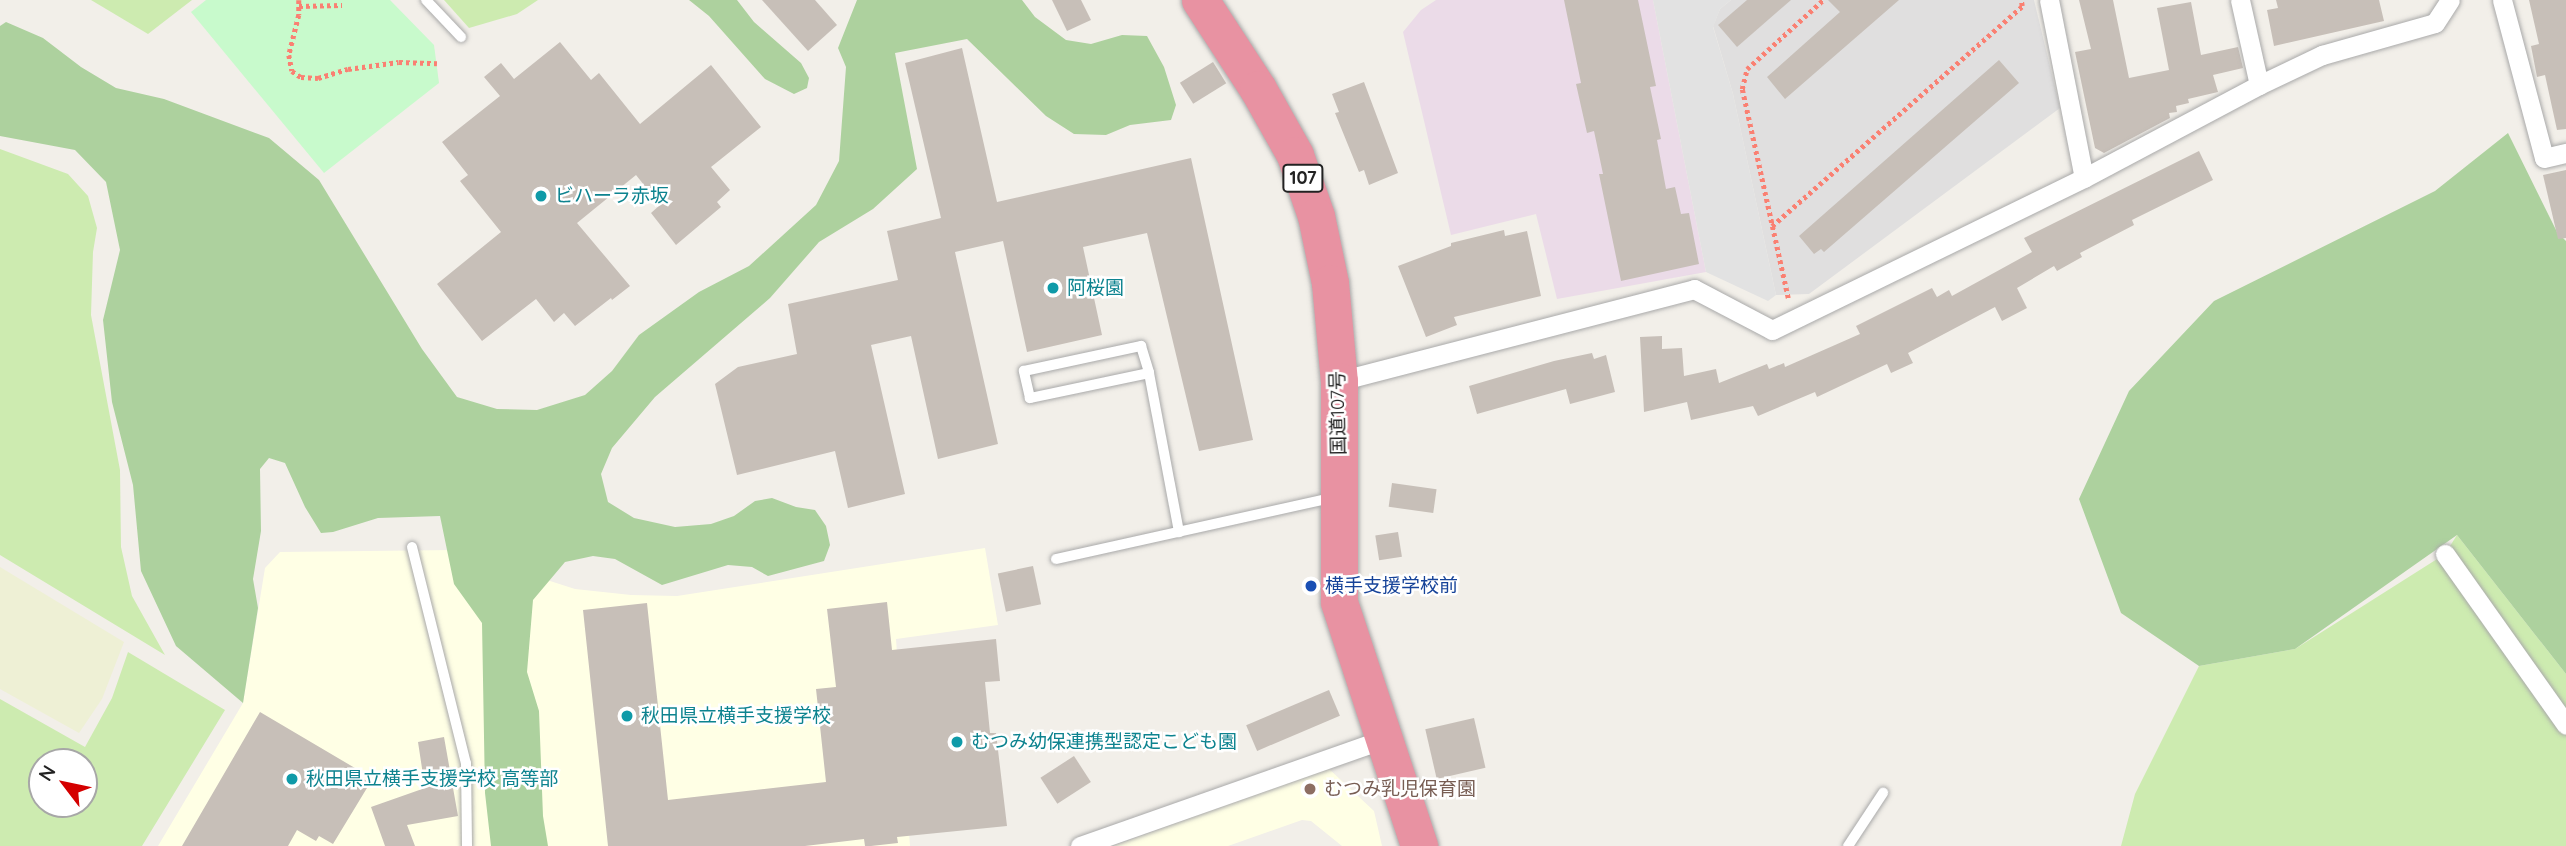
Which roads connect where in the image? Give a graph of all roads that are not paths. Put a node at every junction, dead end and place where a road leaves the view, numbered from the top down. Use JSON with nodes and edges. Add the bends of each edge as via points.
{"nodes":[{"id":1,"x":426,"y":0,"type":"edge"},
{"id":2,"x":1200,"y":0,"type":"edge"},
{"id":3,"x":2049,"y":0,"type":"edge"},
{"id":4,"x":2240,"y":0,"type":"edge"},
{"id":5,"x":2450,"y":0,"type":"edge"},
{"id":6,"x":2502,"y":0,"type":"edge"},
{"id":7,"x":461,"y":37,"type":"dead end"},
{"id":8,"x":2259,"y":85,"type":"junction"},
{"id":9,"x":2566,"y":153,"type":"edge"},
{"id":10,"x":2084,"y":178,"type":"junction"},
{"id":11,"x":1149,"y":373,"type":"junction"},
{"id":12,"x":1339,"y":381,"type":"junction"},
{"id":13,"x":1339,"y":497,"type":"junction"},
{"id":14,"x":1179,"y":532,"type":"junction"},
{"id":15,"x":412,"y":547,"type":"dead end"},
{"id":16,"x":2445,"y":554,"type":"dead end"},
{"id":17,"x":1056,"y":559,"type":"dead end"},
{"id":18,"x":2566,"y":725,"type":"edge"},
{"id":19,"x":1384,"y":739,"type":"junction"},
{"id":20,"x":1883,"y":793,"type":"dead end"},
{"id":21,"x":467,"y":846,"type":"edge"},
{"id":22,"x":1080,"y":846,"type":"edge"},
{"id":23,"x":1419,"y":846,"type":"edge"},
{"id":24,"x":1848,"y":846,"type":"edge"}],
"edges":[{"from":1,"to":7,"type":"lane"},
{"from":2,"to":12,"type":"highway","name":"国道107号","number":"107","via":[[1294,155],[1315,216],[1330,284]]},
{"from":3,"to":10,"type":"street"},
{"from":4,"to":8,"type":"street"},
{"from":5,"to":8,"type":"street","via":[[2435,23],[2322,55]]},
{"from":6,"to":9,"type":"street","via":[[2544,158]]},
{"from":8,"to":10,"type":"street"},
{"from":10,"to":12,"type":"street","via":[[1772,330],[1694,289]]},
{"from":11,"to":11,"type":"lane","via":[[1141,346],[1024,371],[1030,398]]},
{"from":11,"to":14,"type":"lane"},
{"from":12,"to":13,"type":"highway","name":"国道107号","number":"107"},
{"from":13,"to":14,"type":"lane"},
{"from":13,"to":19,"type":"highway","name":"国道107号","number":"107","via":[[1339,602]]},
{"from":14,"to":17,"type":"lane"},
{"from":15,"to":21,"type":"lane","via":[[466,762]]},
{"from":16,"to":18,"type":"street"},
{"from":19,"to":22,"type":"street"},
{"from":19,"to":23,"type":"highway","name":"国道107号","number":"107"},
{"from":20,"to":24,"type":"lane"}]}
